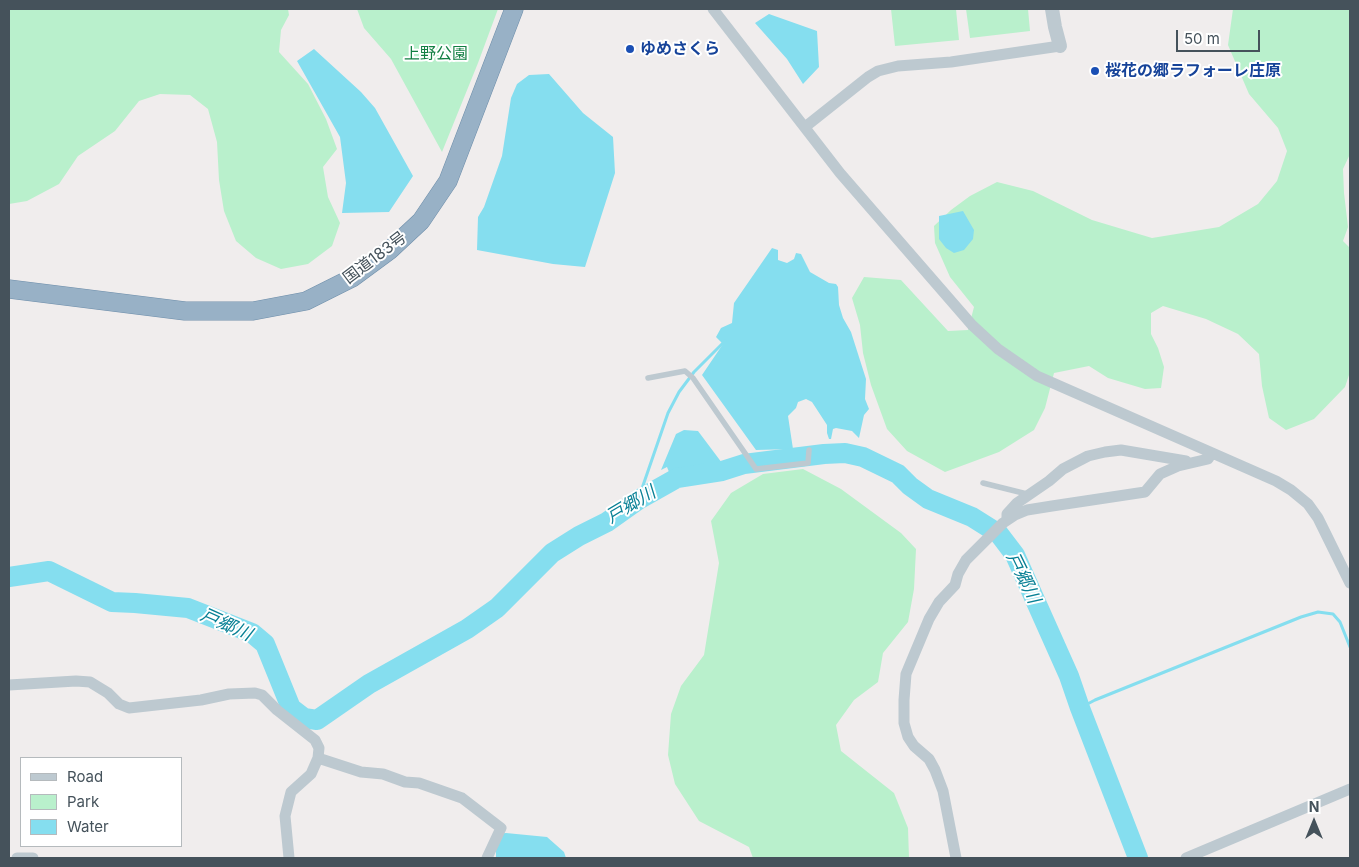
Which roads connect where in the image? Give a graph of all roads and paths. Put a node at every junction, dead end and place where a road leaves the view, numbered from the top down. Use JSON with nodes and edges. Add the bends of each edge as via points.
{"nodes":[{"id":1,"x":514,"y":9,"type":"edge"},
{"id":2,"x":713,"y":9,"type":"edge"},
{"id":3,"x":1052,"y":9,"type":"edge"},
{"id":4,"x":1060,"y":46,"type":"joint"},
{"id":5,"x":805,"y":127,"type":"junction"},
{"id":6,"x":9,"y":289,"type":"edge"},
{"id":7,"x":648,"y":378,"type":"dead end"},
{"id":8,"x":809,"y":450,"type":"dead end"},
{"id":9,"x":1212,"y":453,"type":"junction"},
{"id":10,"x":1193,"y":462,"type":"junction"},
{"id":11,"x":983,"y":483,"type":"dead end"},
{"id":12,"x":1029,"y":495,"type":"junction"},
{"id":13,"x":1007,"y":520,"type":"junction"},
{"id":14,"x":1350,"y":582,"type":"edge"},
{"id":15,"x":9,"y":685,"type":"edge"},
{"id":16,"x":318,"y":758,"type":"junction"},
{"id":17,"x":1350,"y":790,"type":"edge"},
{"id":18,"x":17,"y":858,"type":"edge"},
{"id":19,"x":33,"y":858,"type":"edge"},
{"id":20,"x":289,"y":858,"type":"edge"},
{"id":21,"x":487,"y":858,"type":"edge"},
{"id":22,"x":956,"y":858,"type":"edge"},
{"id":23,"x":1186,"y":858,"type":"edge"}],
"edges":[{"from":1,"to":6,"type":"highway","name":"国道183号","via":[[448,181],[421,221],[390,250],[352,278],[306,301],[253,312],[185,311]]},
{"from":2,"to":5,"type":"street"},
{"from":3,"to":4,"type":"street"},
{"from":4,"to":5,"type":"street","via":[[888,68],[868,76]]},
{"from":5,"to":9,"type":"street","via":[[840,174],[972,325],[998,349],[1037,376]]},
{"from":7,"to":8,"type":"lane","via":[[685,371],[756,469],[808,463]]},
{"from":9,"to":10,"type":"street","via":[[1208,459]]},
{"from":9,"to":14,"type":"street","via":[[1276,481],[1301,498],[1324,527]]},
{"from":10,"to":12,"type":"street","via":[[1121,450],[1105,452],[1088,456],[1063,469]]},
{"from":10,"to":13,"type":"street","via":[[1160,474],[1146,492],[1027,510]]},
{"from":11,"to":12,"type":"lane"},
{"from":12,"to":13,"type":"street","via":[[1010,509]]},
{"from":13,"to":22,"type":"street","via":[[966,560],[955,585],[929,619],[906,674],[904,723],[908,737],[935,770]]},
{"from":15,"to":16,"type":"street","via":[[90,682],[129,708],[255,693],[262,695],[315,740],[319,748]]},
{"from":16,"to":20,"type":"street","via":[[311,774],[291,792],[285,816]]},
{"from":16,"to":21,"type":"street","via":[[462,798],[501,828]]},
{"from":17,"to":23,"type":"street"},
{"from":18,"to":19,"type":"street"}]}
